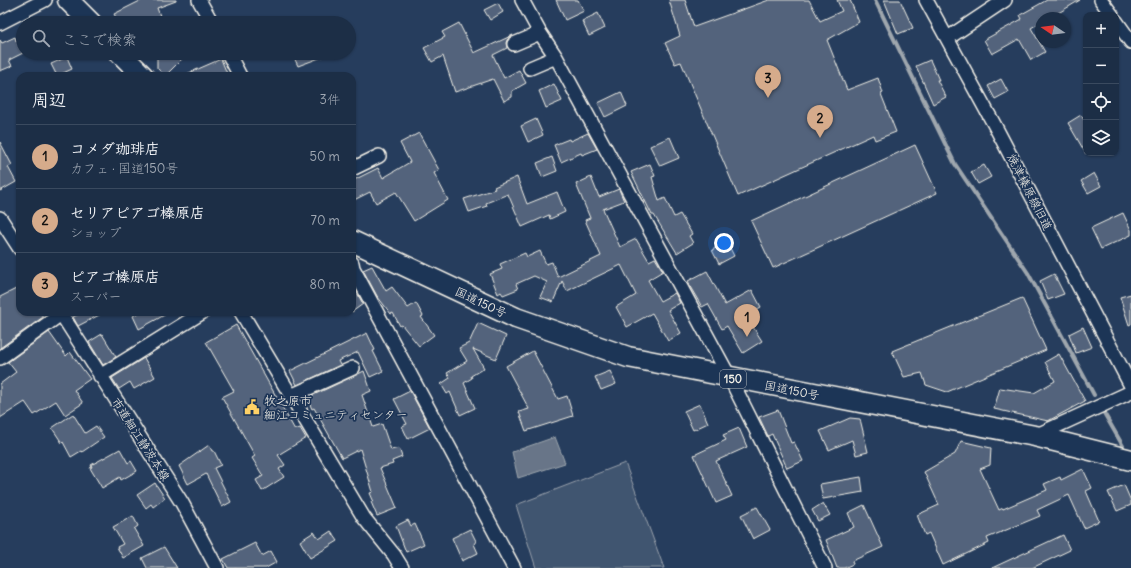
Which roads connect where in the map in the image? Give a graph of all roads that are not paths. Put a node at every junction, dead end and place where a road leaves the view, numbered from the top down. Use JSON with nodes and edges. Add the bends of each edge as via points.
{"nodes":[{"id":1,"x":45,"y":0,"type":"edge"},
{"id":2,"x":68,"y":0,"type":"edge"},
{"id":3,"x":199,"y":0,"type":"edge"},
{"id":4,"x":522,"y":0,"type":"edge"},
{"id":5,"x":926,"y":0,"type":"edge"},
{"id":6,"x":1005,"y":0,"type":"edge"},
{"id":7,"x":1103,"y":1,"type":"edge"},
{"id":8,"x":1110,"y":12,"type":"edge"},
{"id":9,"x":84,"y":16,"type":"edge"},
{"id":10,"x":208,"y":16,"type":"edge"},
{"id":11,"x":0,"y":23,"type":"edge"},
{"id":12,"x":1119,"y":25,"type":"edge"},
{"id":13,"x":540,"y":33,"type":"junction"},
{"id":14,"x":948,"y":38,"type":"junction"},
{"id":15,"x":1131,"y":42,"type":"edge"},
{"id":16,"x":514,"y":44,"type":"dead end"},
{"id":17,"x":556,"y":57,"type":"junction"},
{"id":18,"x":127,"y":60,"type":"edge"},
{"id":19,"x":232,"y":60,"type":"edge"},
{"id":20,"x":530,"y":68,"type":"dead end"},
{"id":21,"x":138,"y":72,"type":"edge"},
{"id":22,"x":238,"y":72,"type":"edge"},
{"id":23,"x":379,"y":156,"type":"dead end"},
{"id":24,"x":356,"y":167,"type":"edge"},
{"id":25,"x":0,"y":218,"type":"edge"},
{"id":26,"x":16,"y":243,"type":"edge"},
{"id":27,"x":356,"y":243,"type":"edge"},
{"id":28,"x":356,"y":271,"type":"edge"},
{"id":29,"x":56,"y":316,"type":"edge"},
{"id":30,"x":62,"y":316,"type":"edge"},
{"id":31,"x":197,"y":316,"type":"edge"},
{"id":32,"x":243,"y":316,"type":"edge"},
{"id":33,"x":0,"y":358,"type":"edge"},
{"id":34,"x":353,"y":368,"type":"dead end"},
{"id":35,"x":100,"y":376,"type":"junction"},
{"id":36,"x":730,"y":378,"type":"junction"},
{"id":37,"x":1131,"y":386,"type":"edge"},
{"id":38,"x":1131,"y":392,"type":"edge"},
{"id":39,"x":291,"y":396,"type":"junction"},
{"id":40,"x":1035,"y":436,"type":"junction"},
{"id":41,"x":1131,"y":460,"type":"edge"},
{"id":42,"x":217,"y":568,"type":"edge"},
{"id":43,"x":402,"y":568,"type":"edge"},
{"id":44,"x":514,"y":568,"type":"edge"},
{"id":45,"x":825,"y":568,"type":"edge"}],
"edges":[{"from":1,"to":11,"type":"street"},
{"from":2,"to":9,"type":"highway"},
{"from":3,"to":10,"type":"street"},
{"from":4,"to":13,"type":"street"},
{"from":5,"to":14,"type":"street","name":"焼津榛原線旧道"},
{"from":6,"to":14,"type":"street"},
{"from":7,"to":8,"type":"street"},
{"from":12,"to":15,"type":"street"},
{"from":13,"to":16,"type":"street"},
{"from":13,"to":17,"type":"street"},
{"from":14,"to":37,"type":"street","name":"焼津榛原線旧道"},
{"from":17,"to":20,"type":"street"},
{"from":17,"to":36,"type":"street"},
{"from":18,"to":21,"type":"highway"},
{"from":19,"to":22,"type":"street"},
{"from":23,"to":24,"type":"street"},
{"from":25,"to":26,"type":"street"},
{"from":27,"to":36,"type":"highway","name":"国道150号","number":"150","via":[[516,318],[628,357]]},
{"from":28,"to":44,"type":"street"},
{"from":29,"to":33,"type":"street"},
{"from":30,"to":35,"type":"street","name":"市道細江静波本線"},
{"from":31,"to":35,"type":"street"},
{"from":32,"to":39,"type":"street"},
{"from":34,"to":39,"type":"street"},
{"from":35,"to":42,"type":"street","name":"市道細江静波本線","via":[[182,503]]},
{"from":36,"to":40,"type":"highway","name":"国道150号","number":"150"},
{"from":36,"to":45,"type":"street"},
{"from":38,"to":40,"type":"street"},
{"from":39,"to":43,"type":"street","via":[[364,518]]},
{"from":40,"to":41,"type":"highway","name":"国道150号","number":"150"}]}
